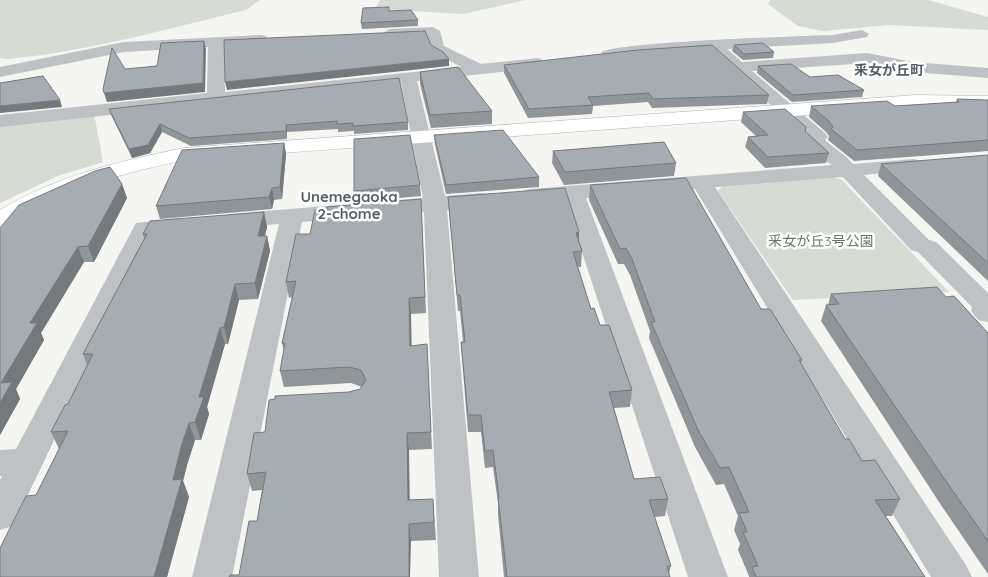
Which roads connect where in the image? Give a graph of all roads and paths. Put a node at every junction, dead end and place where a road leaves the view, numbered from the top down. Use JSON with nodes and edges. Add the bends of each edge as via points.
{"nodes":[{"id":1,"x":374,"y":34,"type":"edge"},
{"id":2,"x":862,"y":34,"type":"dead end"},
{"id":3,"x":276,"y":38,"type":"edge"},
{"id":4,"x":216,"y":41,"type":"junction"},
{"id":5,"x":713,"y":45,"type":"junction"},
{"id":6,"x":596,"y":55,"type":"edge"},
{"id":7,"x":555,"y":61,"type":"edge"},
{"id":8,"x":738,"y":67,"type":"junction"},
{"id":9,"x":478,"y":69,"type":"junction"},
{"id":10,"x":0,"y":72,"type":"edge"},
{"id":11,"x":988,"y":73,"type":"edge"},
{"id":12,"x":408,"y":76,"type":"junction"},
{"id":13,"x":216,"y":97,"type":"junction"},
{"id":14,"x":988,"y":102,"type":"edge"},
{"id":15,"x":786,"y":110,"type":"junction"},
{"id":16,"x":0,"y":121,"type":"edge"},
{"id":17,"x":422,"y":135,"type":"junction"},
{"id":18,"x":938,"y":162,"type":"edge"},
{"id":19,"x":849,"y":170,"type":"junction"},
{"id":20,"x":701,"y":182,"type":"junction"},
{"id":21,"x":573,"y":192,"type":"junction"},
{"id":22,"x":435,"y":203,"type":"junction"},
{"id":23,"x":292,"y":216,"type":"junction"},
{"id":24,"x":0,"y":220,"type":"edge"},
{"id":25,"x":988,"y":314,"type":"edge"},
{"id":26,"x":14,"y":462,"type":"edge"},
{"id":27,"x":0,"y":515,"type":"edge"},
{"id":28,"x":212,"y":577,"type":"edge"},
{"id":29,"x":459,"y":577,"type":"edge"},
{"id":30,"x":708,"y":577,"type":"edge"},
{"id":31,"x":952,"y":577,"type":"edge"}],
"edges":[{"from":1,"to":9,"type":"street","via":[[433,31],[438,48]]},
{"from":2,"to":5,"type":"street","via":[[833,39]]},
{"from":3,"to":4,"type":"street"},
{"from":4,"to":10,"type":"street","via":[[124,47]]},
{"from":4,"to":13,"type":"street"},
{"from":5,"to":6,"type":"street"},
{"from":5,"to":8,"type":"street"},
{"from":7,"to":9,"type":"street"},
{"from":8,"to":11,"type":"street","via":[[867,58],[913,67]]},
{"from":8,"to":15,"type":"street"},
{"from":9,"to":12,"type":"street"},
{"from":12,"to":13,"type":"street"},
{"from":12,"to":17,"type":"street"},
{"from":13,"to":16,"type":"street"},
{"from":14,"to":15,"type":"street","via":[[916,102]]},
{"from":15,"to":17,"type":"street"},
{"from":15,"to":19,"type":"street","via":[[804,123],[818,137],[814,140]]},
{"from":17,"to":22,"type":"street"},
{"from":17,"to":24,"type":"street","via":[[168,157],[70,184]]},
{"from":18,"to":19,"type":"street"},
{"from":19,"to":20,"type":"street"},
{"from":19,"to":25,"type":"street","via":[[888,214],[927,247],[986,306]]},
{"from":20,"to":21,"type":"street"},
{"from":20,"to":31,"type":"street"},
{"from":21,"to":22,"type":"street"},
{"from":21,"to":30,"type":"street"},
{"from":22,"to":23,"type":"street"},
{"from":22,"to":29,"type":"street"},
{"from":23,"to":26,"type":"street","via":[[144,228]]},
{"from":23,"to":28,"type":"street","via":[[267,401]]},
{"from":26,"to":27,"type":"street"}]}
